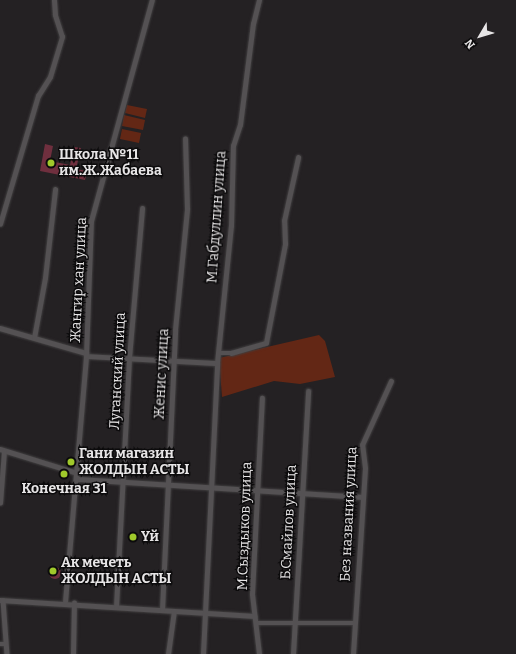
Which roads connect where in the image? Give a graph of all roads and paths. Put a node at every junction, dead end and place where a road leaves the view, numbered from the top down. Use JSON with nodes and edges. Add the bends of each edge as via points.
{"nodes":[{"id":1,"x":54,"y":0,"type":"edge"},
{"id":2,"x":152,"y":0,"type":"edge"},
{"id":3,"x":259,"y":0,"type":"edge"},
{"id":4,"x":185,"y":139,"type":"dead end"},
{"id":5,"x":298,"y":158,"type":"dead end"},
{"id":6,"x":55,"y":190,"type":"dead end"},
{"id":7,"x":142,"y":209,"type":"dead end"},
{"id":8,"x":0,"y":224,"type":"edge"},
{"id":9,"x":0,"y":328,"type":"edge"},
{"id":10,"x":34,"y":338,"type":"junction"},
{"id":11,"x":218,"y":353,"type":"junction"},
{"id":12,"x":86,"y":355,"type":"junction"},
{"id":13,"x":129,"y":358,"type":"junction"},
{"id":14,"x":175,"y":360,"type":"junction"},
{"id":15,"x":217,"y":363,"type":"junction"},
{"id":16,"x":391,"y":381,"type":"dead end"},
{"id":17,"x":308,"y":392,"type":"dead end"},
{"id":18,"x":262,"y":398,"type":"dead end"},
{"id":19,"x":2,"y":450,"type":"edge"},
{"id":20,"x":77,"y":473,"type":"junction"},
{"id":21,"x":77,"y":479,"type":"junction"},
{"id":22,"x":166,"y":483,"type":"junction"},
{"id":23,"x":122,"y":484,"type":"junction"},
{"id":24,"x":212,"y":486,"type":"junction"},
{"id":25,"x":257,"y":490,"type":"junction"},
{"id":26,"x":303,"y":492,"type":"junction"},
{"id":27,"x":360,"y":497,"type":"junction"},
{"id":28,"x":0,"y":503,"type":"edge"},
{"id":29,"x":2,"y":600,"type":"edge"},
{"id":30,"x":65,"y":602,"type":"junction"},
{"id":31,"x":74,"y":604,"type":"junction"},
{"id":32,"x":116,"y":606,"type":"junction"},
{"id":33,"x":162,"y":610,"type":"junction"},
{"id":34,"x":174,"y":610,"type":"junction"},
{"id":35,"x":206,"y":613,"type":"junction"},
{"id":36,"x":254,"y":616,"type":"junction"},
{"id":37,"x":256,"y":623,"type":"junction"},
{"id":38,"x":295,"y":623,"type":"junction"},
{"id":39,"x":354,"y":623,"type":"junction"},
{"id":40,"x":0,"y":644,"type":"edge"},
{"id":41,"x":6,"y":644,"type":"junction"},
{"id":42,"x":7,"y":654,"type":"edge"},
{"id":43,"x":73,"y":654,"type":"edge"},
{"id":44,"x":168,"y":654,"type":"edge"},
{"id":45,"x":203,"y":654,"type":"edge"},
{"id":46,"x":259,"y":654,"type":"edge"},
{"id":47,"x":293,"y":654,"type":"edge"},
{"id":48,"x":353,"y":654,"type":"edge"}],
"edges":[{"from":1,"to":8,"type":"street","via":[[55,15],[62,37],[50,77],[38,96]]},
{"from":2,"to":12,"type":"street","name":"Жангир хан улица","via":[[91,221]]},
{"from":3,"to":11,"type":"street","name":"М.Габдуллин улица","via":[[253,24],[240,125],[233,146],[231,226]]},
{"from":4,"to":14,"type":"street","name":"Женис улица","via":[[187,209],[174,330]]},
{"from":5,"to":11,"type":"street","via":[[284,221],[284,244],[266,343],[231,354]]},
{"from":6,"to":10,"type":"street","via":[[45,278]]},
{"from":7,"to":13,"type":"street","name":"Луганский улица"},
{"from":9,"to":10,"type":"street","name":"Жангир хан улица"},
{"from":10,"to":12,"type":"street","name":"Жангир хан улица"},
{"from":11,"to":15,"type":"street","name":"М.Габдуллин улица"},
{"from":12,"to":13,"type":"street"},
{"from":12,"to":20,"type":"street","name":"Жангир хан улица"},
{"from":13,"to":14,"type":"street"},
{"from":13,"to":23,"type":"street","name":"Луганский улица"},
{"from":14,"to":15,"type":"street"},
{"from":14,"to":22,"type":"street","name":"Женис улица"},
{"from":15,"to":24,"type":"street","name":"М.Габдуллин улица"},
{"from":16,"to":27,"type":"street","name":"Без названия улица","via":[[364,437],[364,468]]},
{"from":17,"to":26,"type":"street","name":"Б.Смайлов улица"},
{"from":18,"to":25,"type":"street","name":"М.Сыздыков улица"},
{"from":19,"to":20,"type":"street"},
{"from":19,"to":28,"type":"street"},
{"from":20,"to":21,"type":"street","name":"Жангир хан улица"},
{"from":21,"to":23,"type":"street"},
{"from":21,"to":30,"type":"street","name":"Жангир хан улица"},
{"from":22,"to":23,"type":"street"},
{"from":22,"to":24,"type":"street"},
{"from":22,"to":33,"type":"street","name":"Женис улица"},
{"from":23,"to":32,"type":"street","name":"Луганский улица"},
{"from":24,"to":25,"type":"street"},
{"from":24,"to":35,"type":"street","name":"М.Габдуллин улица"},
{"from":25,"to":26,"type":"street"},
{"from":25,"to":36,"type":"street","name":"М.Сыздыков улица","via":[[252,594]]},
{"from":26,"to":27,"type":"street"},
{"from":26,"to":38,"type":"street","name":"Б.Смайлов улица"},
{"from":27,"to":39,"type":"street","name":"Без названия улица"},
{"from":29,"to":30,"type":"street"},
{"from":29,"to":41,"type":"street"},
{"from":30,"to":31,"type":"street"},
{"from":31,"to":32,"type":"street"},
{"from":31,"to":43,"type":"street"},
{"from":32,"to":33,"type":"street"},
{"from":33,"to":34,"type":"street"},
{"from":34,"to":35,"type":"street"},
{"from":34,"to":44,"type":"street"},
{"from":35,"to":36,"type":"street"},
{"from":35,"to":45,"type":"street","name":"М.Габдуллин улица"},
{"from":36,"to":37,"type":"street","name":"М.Сыздыков улица"},
{"from":37,"to":38,"type":"street"},
{"from":37,"to":46,"type":"street","name":"М.Сыздыков улица"},
{"from":38,"to":39,"type":"street"},
{"from":38,"to":47,"type":"street","name":"Б.Смайлов улица"},
{"from":39,"to":48,"type":"street","name":"Без названия улица"},
{"from":40,"to":41,"type":"street"},
{"from":41,"to":42,"type":"street"}]}
